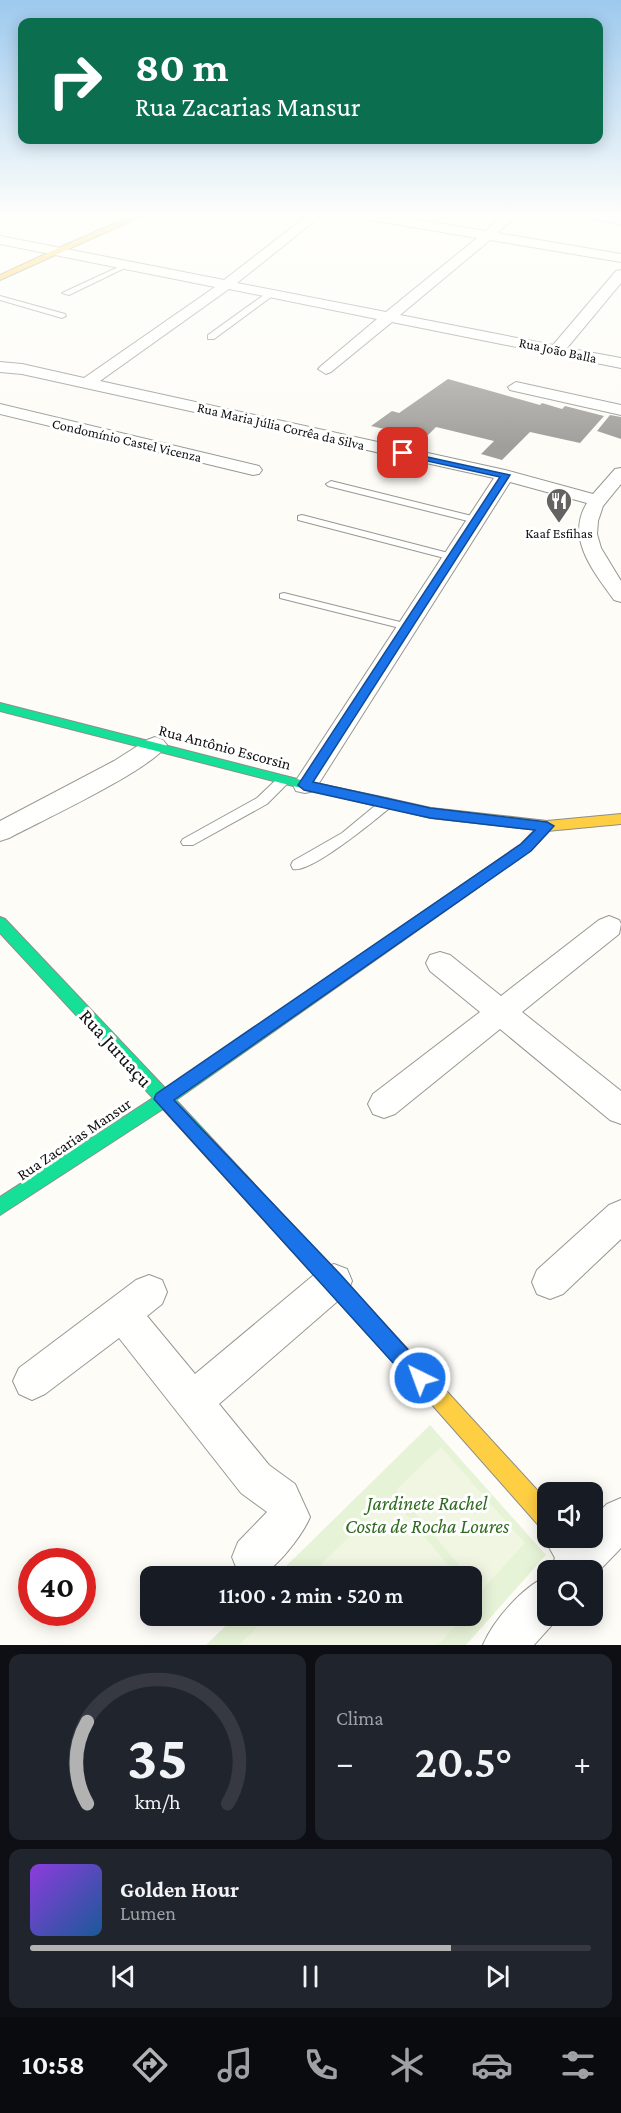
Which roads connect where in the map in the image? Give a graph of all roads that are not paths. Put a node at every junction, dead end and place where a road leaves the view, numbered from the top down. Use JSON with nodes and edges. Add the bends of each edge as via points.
{"nodes":[{"id":1,"x":216,"y":292,"type":"edge"},
{"id":2,"x":259,"y":292,"type":"edge"},
{"id":3,"x":419,"y":292,"type":"edge"},
{"id":4,"x":606,"y":292,"type":"edge"},
{"id":5,"x":270,"y":294,"type":"junction"},
{"id":6,"x":0,"y":298,"type":"edge"},
{"id":7,"x":62,"y":316,"type":"dead end"},
{"id":8,"x":390,"y":316,"type":"junction"},
{"id":9,"x":211,"y":337,"type":"dead end"},
{"id":10,"x":558,"y":349,"type":"junction"},
{"id":11,"x":621,"y":363,"type":"edge"},
{"id":12,"x":326,"y":369,"type":"dead end"},
{"id":13,"x":2,"y":370,"type":"edge"},
{"id":14,"x":87,"y":383,"type":"junction"},
{"id":15,"x":516,"y":387,"type":"dead end"},
{"id":16,"x":0,"y":409,"type":"edge"},
{"id":17,"x":621,"y":410,"type":"edge"},
{"id":18,"x":253,"y":470,"type":"dead end"},
{"id":19,"x":621,"y":473,"type":"edge"},
{"id":20,"x":505,"y":475,"type":"junction"},
{"id":21,"x":332,"y":484,"type":"dead end"},
{"id":22,"x":596,"y":500,"type":"junction"},
{"id":23,"x":302,"y":518,"type":"dead end"},
{"id":24,"x":476,"y":520,"type":"junction"},
{"id":25,"x":452,"y":557,"type":"junction"},
{"id":26,"x":284,"y":596,"type":"dead end"},
{"id":27,"x":621,"y":596,"type":"edge"},
{"id":28,"x":408,"y":627,"type":"junction"},
{"id":29,"x":0,"y":707,"type":"edge"},
{"id":30,"x":155,"y":745,"type":"junction"},
{"id":31,"x":294,"y":782,"type":"junction"},
{"id":32,"x":387,"y":803,"type":"junction"},
{"id":33,"x":621,"y":819,"type":"edge"},
{"id":34,"x":547,"y":826,"type":"junction"},
{"id":35,"x":0,"y":832,"type":"edge"},
{"id":36,"x":188,"y":842,"type":"dead end"},
{"id":37,"x":298,"y":865,"type":"dead end"},
{"id":38,"x":0,"y":923,"type":"edge"},
{"id":39,"x":609,"y":927,"type":"dead end"},
{"id":40,"x":440,"y":963,"type":"dead end"},
{"id":41,"x":501,"y":1012,"type":"junction"},
{"id":42,"x":162,"y":1099,"type":"junction"},
{"id":43,"x":384,"y":1104,"type":"dead end"},
{"id":44,"x":621,"y":1110,"type":"edge"},
{"id":45,"x":0,"y":1208,"type":"edge"},
{"id":46,"x":621,"y":1216,"type":"edge"},
{"id":47,"x":334,"y":1281,"type":"junction"},
{"id":48,"x":550,"y":1282,"type":"dead end"},
{"id":49,"x":32,"y":1381,"type":"dead end"},
{"id":50,"x":193,"y":1401,"type":"junction"},
{"id":51,"x":537,"y":1506,"type":"edge"},
{"id":52,"x":621,"y":1518,"type":"edge"},
{"id":53,"x":573,"y":1555,"type":"edge"},
{"id":54,"x":253,"y":1557,"type":"dead end"},
{"id":55,"x":537,"y":1609,"type":"edge"},
{"id":56,"x":505,"y":1645,"type":"edge"}],
"edges":[{"from":1,"to":14,"type":"street"},
{"from":2,"to":5,"type":"street","name":"Rua João Balla"},
{"from":3,"to":8,"type":"street"},
{"from":4,"to":10,"type":"street"},
{"from":5,"to":8,"type":"street","name":"Rua João Balla"},
{"from":5,"to":9,"type":"lane"},
{"from":6,"to":7,"type":"lane"},
{"from":8,"to":10,"type":"street","name":"Rua João Balla"},
{"from":8,"to":12,"type":"street"},
{"from":10,"to":11,"type":"street","name":"Rua João Balla"},
{"from":13,"to":14,"type":"street","name":"Rua Maria Júlia Corrêa da Silva","via":[[22,369]]},
{"from":14,"to":20,"type":"street","name":"Rua Maria Júlia Corrêa da Silva"},
{"from":15,"to":17,"type":"street"},
{"from":16,"to":18,"type":"street","name":"Condomínio Castel Vicenza"},
{"from":19,"to":22,"type":"street"},
{"from":20,"to":22,"type":"street","name":"Rua Maria Júlia Corrêa da Silva"},
{"from":20,"to":24,"type":"street"},
{"from":21,"to":24,"type":"lane"},
{"from":22,"to":27,"type":"street","via":[[586,531],[593,557]]},
{"from":23,"to":25,"type":"lane"},
{"from":24,"to":25,"type":"street"},
{"from":25,"to":28,"type":"street"},
{"from":26,"to":28,"type":"lane"},
{"from":28,"to":31,"type":"street"},
{"from":29,"to":30,"type":"street","name":"Rua Antônio Escorsin"},
{"from":30,"to":31,"type":"street","name":"Rua Antônio Escorsin"},
{"from":30,"to":35,"type":"street","via":[[123,767]]},
{"from":31,"to":32,"type":"street","name":"Rua Antônio Escorsin"},
{"from":31,"to":36,"type":"lane"},
{"from":32,"to":34,"type":"street","name":"Rua Antônio Escorsin","via":[[430,813]]},
{"from":32,"to":37,"type":"lane","via":[[346,836]]},
{"from":33,"to":34,"type":"street","name":"Rua Antônio Escorsin"},
{"from":34,"to":42,"type":"street","name":"Rua Zacarias Mansur","via":[[526,847]]},
{"from":38,"to":42,"type":"street","name":"Rua Juruaçu"},
{"from":39,"to":41,"type":"street"},
{"from":40,"to":41,"type":"street"},
{"from":41,"to":43,"type":"street"},
{"from":41,"to":44,"type":"street"},
{"from":42,"to":45,"type":"street","name":"Rua Zacarias Mansur"},
{"from":42,"to":47,"type":"street","name":"Rua Juruaçu"},
{"from":46,"to":48,"type":"street"},
{"from":47,"to":50,"type":"street"},
{"from":47,"to":51,"type":"street","name":"Rua Juruaçu"},
{"from":49,"to":50,"type":"street","via":[[135,1302]]},
{"from":50,"to":54,"type":"street","via":[[255,1479],[281,1498],[290,1517]]},
{"from":52,"to":53,"type":"street"},
{"from":55,"to":56,"type":"street"}]}
